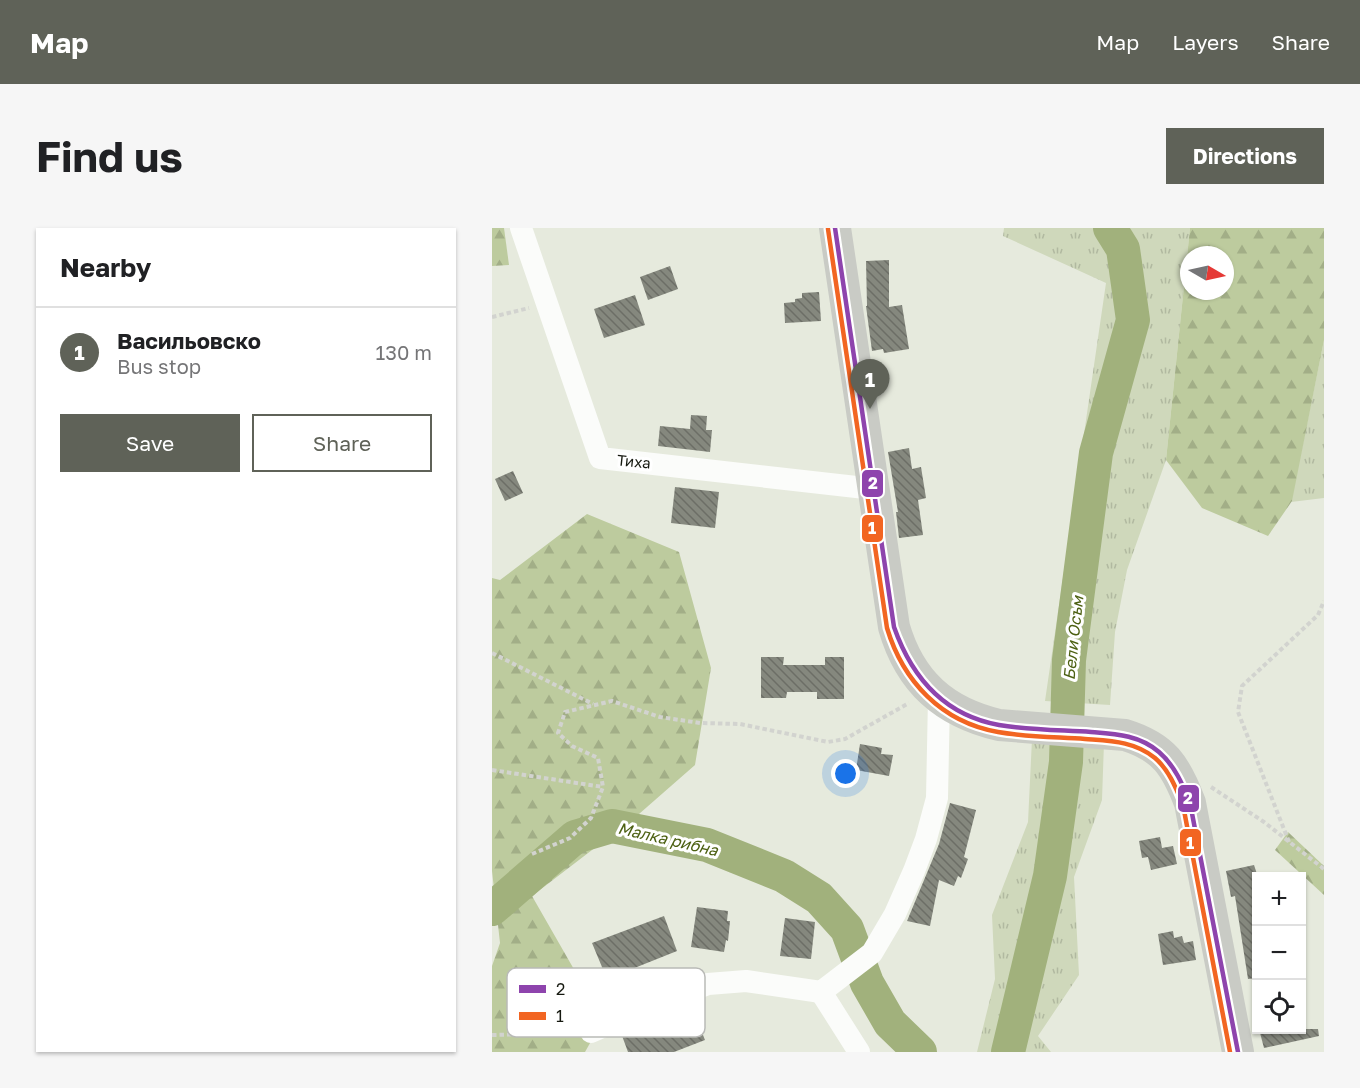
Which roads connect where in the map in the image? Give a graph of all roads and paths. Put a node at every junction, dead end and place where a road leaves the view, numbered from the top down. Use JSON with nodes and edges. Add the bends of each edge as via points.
{"nodes":[{"id":1,"x":521,"y":228,"type":"edge"},
{"id":2,"x":835,"y":228,"type":"edge"},
{"id":3,"x":547,"y":303,"type":"junction"},
{"id":4,"x":492,"y":317,"type":"edge"},
{"id":5,"x":874,"y":489,"type":"junction"},
{"id":6,"x":1324,"y":602,"type":"edge"},
{"id":7,"x":492,"y":654,"type":"edge"},
{"id":8,"x":934,"y":694,"type":"junction"},
{"id":9,"x":594,"y":705,"type":"junction"},
{"id":10,"x":492,"y":770,"type":"edge"},
{"id":11,"x":1206,"y":784,"type":"dead end"},
{"id":12,"x":603,"y":787,"type":"junction"},
{"id":13,"x":1289,"y":842,"type":"junction"},
{"id":14,"x":532,"y":854,"type":"dead end"},
{"id":15,"x":1324,"y":869,"type":"edge"},
{"id":16,"x":705,"y":985,"type":"edge"},
{"id":17,"x":821,"y":992,"type":"junction"},
{"id":18,"x":492,"y":1035,"type":"edge"},
{"id":19,"x":507,"y":1035,"type":"edge"},
{"id":20,"x":859,"y":1052,"type":"edge"},
{"id":21,"x":1238,"y":1052,"type":"edge"}],
"edges":[{"from":1,"to":3,"type":"street","name":"Тиха"},
{"from":2,"to":5,"type":"main road"},
{"from":3,"to":4,"type":"path"},
{"from":3,"to":5,"type":"street","name":"Тиха","via":[[600,458]]},
{"from":5,"to":8,"type":"main road","via":[[894,627],[907,661]]},
{"from":6,"to":13,"type":"path","via":[[1318,615],[1242,686],[1238,712]]},
{"from":7,"to":9,"type":"path"},
{"from":8,"to":9,"type":"path","via":[[845,739],[828,742],[740,724],[660,717],[612,701]]},
{"from":8,"to":17,"type":"street","via":[[937,798],[914,871],[872,953]]},
{"from":8,"to":21,"type":"main road","via":[[979,720],[1125,735],[1149,744],[1168,759],[1190,803]]},
{"from":9,"to":12,"type":"path","via":[[565,712],[558,734],[572,746],[598,758]]},
{"from":10,"to":12,"type":"path"},
{"from":11,"to":13,"type":"path"},
{"from":12,"to":14,"type":"path","via":[[591,818],[570,838]]},
{"from":13,"to":15,"type":"path"},
{"from":16,"to":17,"type":"street","via":[[746,981]]},
{"from":17,"to":20,"type":"street"},
{"from":18,"to":19,"type":"path"}]}
